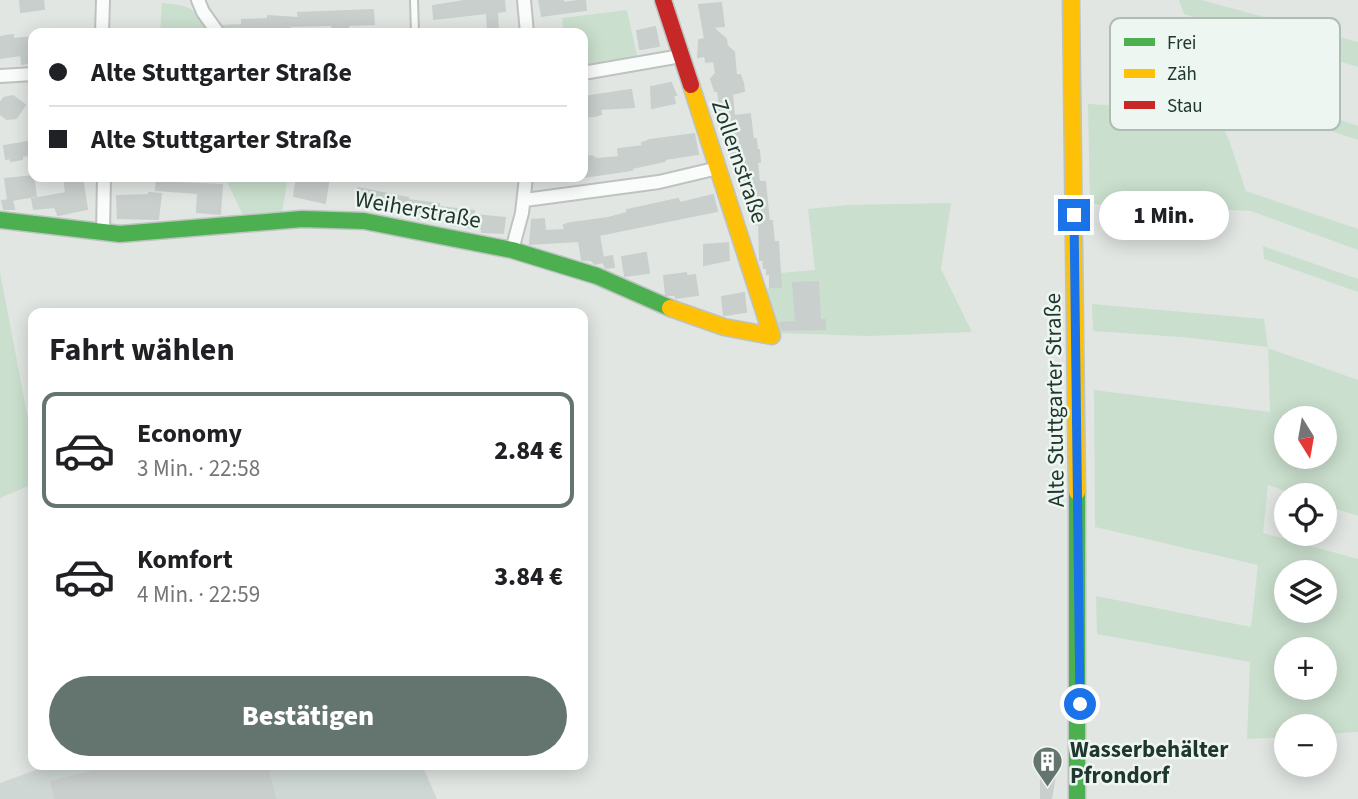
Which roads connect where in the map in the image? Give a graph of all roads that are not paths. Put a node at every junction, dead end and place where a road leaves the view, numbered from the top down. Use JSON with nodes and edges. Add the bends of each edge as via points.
{"nodes":[{"id":1,"x":103,"y":0,"type":"edge"},
{"id":2,"x":198,"y":0,"type":"edge"},
{"id":3,"x":414,"y":0,"type":"edge"},
{"id":4,"x":524,"y":0,"type":"edge"},
{"id":5,"x":663,"y":0,"type":"edge"},
{"id":6,"x":1071,"y":0,"type":"edge"},
{"id":7,"x":102,"y":28,"type":"edge"},
{"id":8,"x":214,"y":28,"type":"edge"},
{"id":9,"x":415,"y":28,"type":"edge"},
{"id":10,"x":527,"y":28,"type":"edge"},
{"id":11,"x":681,"y":56,"type":"junction"},
{"id":12,"x":588,"y":72,"type":"edge"},
{"id":13,"x":28,"y":74,"type":"edge"},
{"id":14,"x":0,"y":76,"type":"edge"},
{"id":15,"x":718,"y":168,"type":"junction"},
{"id":16,"x":104,"y":182,"type":"edge"},
{"id":17,"x":526,"y":182,"type":"edge"},
{"id":18,"x":525,"y":201,"type":"junction"},
{"id":19,"x":0,"y":220,"type":"edge"},
{"id":20,"x":103,"y":233,"type":"junction"},
{"id":21,"x":512,"y":250,"type":"junction"},
{"id":22,"x":772,"y":337,"type":"joint"},
{"id":23,"x":1077,"y":799,"type":"edge"}],
"edges":[{"from":1,"to":7,"type":"street"},
{"from":2,"to":8,"type":"street"},
{"from":3,"to":9,"type":"lane"},
{"from":4,"to":10,"type":"street"},
{"from":5,"to":11,"type":"street","name":"Zollernstraße"},
{"from":6,"to":23,"type":"street","name":"Alte Stuttgarter Straße"},
{"from":11,"to":12,"type":"street"},
{"from":11,"to":15,"type":"street","name":"Zollernstraße"},
{"from":13,"to":14,"type":"street"},
{"from":15,"to":18,"type":"street","via":[[659,182]]},
{"from":15,"to":22,"type":"street","name":"Zollernstraße"},
{"from":16,"to":20,"type":"street"},
{"from":17,"to":18,"type":"street"},
{"from":18,"to":21,"type":"street"},
{"from":19,"to":20,"type":"street","name":"Weiherstraße"},
{"from":20,"to":21,"type":"street","name":"Weiherstraße","via":[[332,218]]},
{"from":21,"to":22,"type":"street","name":"Weiherstraße","via":[[597,276],[724,327]]}]}
